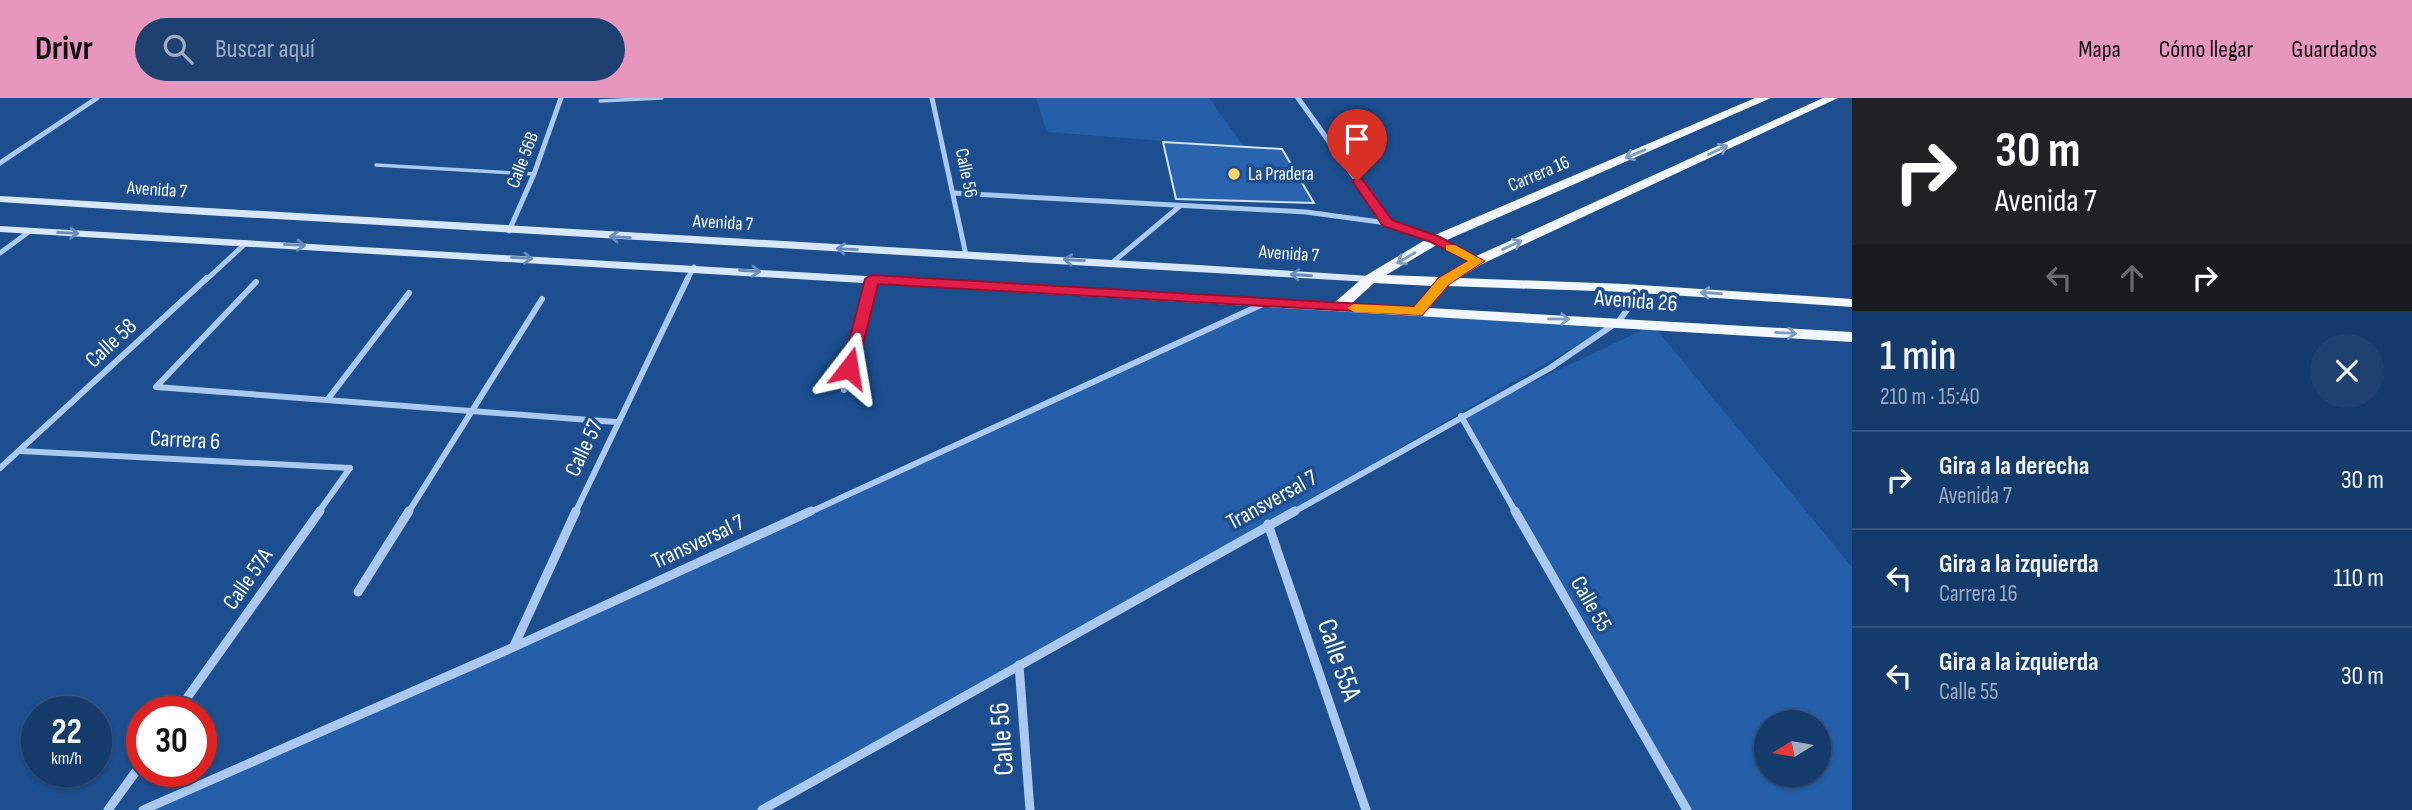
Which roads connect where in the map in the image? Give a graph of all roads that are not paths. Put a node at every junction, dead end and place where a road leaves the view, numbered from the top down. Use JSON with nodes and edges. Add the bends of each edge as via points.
{"nodes":[{"id":1,"x":97,"y":98,"type":"edge"},
{"id":2,"x":561,"y":98,"type":"edge"},
{"id":3,"x":662,"y":98,"type":"edge"},
{"id":4,"x":932,"y":98,"type":"edge"},
{"id":5,"x":1298,"y":98,"type":"edge"},
{"id":6,"x":1765,"y":98,"type":"edge"},
{"id":7,"x":1832,"y":98,"type":"edge"},
{"id":8,"x":600,"y":101,"type":"dead end"},
{"id":9,"x":0,"y":163,"type":"edge"},
{"id":10,"x":376,"y":166,"type":"dead end"},
{"id":11,"x":534,"y":174,"type":"junction"},
{"id":12,"x":953,"y":193,"type":"junction"},
{"id":13,"x":0,"y":199,"type":"edge"},
{"id":14,"x":1181,"y":205,"type":"junction"},
{"id":15,"x":1387,"y":223,"type":"junction"},
{"id":16,"x":0,"y":229,"type":"edge"},
{"id":17,"x":30,"y":231,"type":"junction"},
{"id":18,"x":509,"y":232,"type":"junction"},
{"id":19,"x":1435,"y":240,"type":"junction"},
{"id":20,"x":246,"y":243,"type":"junction"},
{"id":21,"x":0,"y":253,"type":"edge"},
{"id":22,"x":966,"y":255,"type":"junction"},
{"id":23,"x":1477,"y":261,"type":"junction"},
{"id":24,"x":1113,"y":262,"type":"junction"},
{"id":25,"x":694,"y":267,"type":"junction"},
{"id":26,"x":872,"y":279,"type":"junction"},
{"id":27,"x":1370,"y":279,"type":"junction"},
{"id":28,"x":1444,"y":281,"type":"junction"},
{"id":29,"x":256,"y":282,"type":"dead end"},
{"id":30,"x":1626,"y":288,"type":"junction"},
{"id":31,"x":409,"y":293,"type":"dead end"},
{"id":32,"x":541,"y":299,"type":"dead end"},
{"id":33,"x":1267,"y":303,"type":"junction"},
{"id":34,"x":1852,"y":303,"type":"edge"},
{"id":35,"x":1339,"y":307,"type":"junction"},
{"id":36,"x":1418,"y":312,"type":"junction"},
{"id":37,"x":1619,"y":321,"type":"junction"},
{"id":38,"x":1852,"y":337,"type":"edge"},
{"id":39,"x":844,"y":390,"type":"dead end"},
{"id":40,"x":328,"y":399,"type":"junction"},
{"id":41,"x":474,"y":410,"type":"junction"},
{"id":42,"x":1461,"y":416,"type":"junction"},
{"id":43,"x":617,"y":422,"type":"junction"},
{"id":44,"x":19,"y":451,"type":"junction"},
{"id":45,"x":0,"y":468,"type":"edge"},
{"id":46,"x":350,"y":468,"type":"joint"},
{"id":47,"x":1268,"y":524,"type":"junction"},
{"id":48,"x":358,"y":592,"type":"dead end"},
{"id":49,"x":513,"y":647,"type":"junction"},
{"id":50,"x":1019,"y":665,"type":"junction"},
{"id":51,"x":188,"y":696,"type":"edge"},
{"id":52,"x":126,"y":785,"type":"edge"},
{"id":53,"x":108,"y":810,"type":"edge"},
{"id":54,"x":142,"y":810,"type":"edge"},
{"id":55,"x":762,"y":810,"type":"edge"},
{"id":56,"x":1030,"y":810,"type":"edge"},
{"id":57,"x":1366,"y":810,"type":"edge"},
{"id":58,"x":1688,"y":810,"type":"edge"}],
"edges":[{"from":1,"to":9,"type":"street"},
{"from":2,"to":11,"type":"street","name":"Calle 56B"},
{"from":3,"to":8,"type":"lane"},
{"from":4,"to":12,"type":"street","name":"Calle 56"},
{"from":5,"to":15,"type":"street"},
{"from":6,"to":19,"type":"main road","name":"Carrera 16","one_way":true},
{"from":23,"to":7,"type":"main road","one_way":true},
{"from":10,"to":11,"type":"lane"},
{"from":11,"to":18,"type":"street","name":"Calle 56B"},
{"from":12,"to":14,"type":"street"},
{"from":12,"to":22,"type":"street","name":"Calle 56"},
{"from":13,"to":18,"type":"main road","name":"Avenida 7"},
{"from":14,"to":15,"type":"street","via":[[1306,212]]},
{"from":14,"to":24,"type":"street"},
{"from":15,"to":19,"type":"street"},
{"from":16,"to":17,"type":"main road"},
{"from":17,"to":20,"type":"main road","one_way":true},
{"from":17,"to":21,"type":"street"},
{"from":22,"to":18,"type":"main road","name":"Avenida 7","one_way":true},
{"from":19,"to":23,"type":"street"},
{"from":19,"to":27,"type":"main road","name":"Carrera 16","one_way":true},
{"from":20,"to":25,"type":"main road","one_way":true},
{"from":20,"to":44,"type":"street","name":"Calle 58"},
{"from":24,"to":22,"type":"main road","name":"Avenida 7","one_way":true},
{"from":23,"to":28,"type":"main road"},
{"from":27,"to":24,"type":"main road","name":"Avenida 7","one_way":true},
{"from":25,"to":26,"type":"main road","one_way":true},
{"from":25,"to":43,"type":"street","name":"Calle 57"},
{"from":26,"to":33,"type":"main road"},
{"from":26,"to":39,"type":"street"},
{"from":27,"to":28,"type":"main road","name":"Avenida 7"},
{"from":27,"to":35,"type":"main road","name":"Carrera 16"},
{"from":28,"to":30,"type":"main road","name":"Avenida 26"},
{"from":28,"to":36,"type":"main road"},
{"from":29,"to":40,"type":"street","via":[[156,387]]},
{"from":34,"to":30,"type":"main road","name":"Avenida 26","one_way":true},
{"from":30,"to":37,"type":"street","via":[[1629,307]]},
{"from":31,"to":40,"type":"street"},
{"from":32,"to":41,"type":"street"},
{"from":33,"to":35,"type":"main road"},
{"from":33,"to":49,"type":"street","name":"Transversal 7"},
{"from":35,"to":36,"type":"main road"},
{"from":36,"to":37,"type":"main road","name":"Avenida 26","one_way":true},
{"from":37,"to":38,"type":"main road","name":"Avenida 26","one_way":true},
{"from":37,"to":42,"type":"street","name":"Transversal 7","via":[[1550,368]]},
{"from":40,"to":41,"type":"street"},
{"from":41,"to":43,"type":"street"},
{"from":41,"to":48,"type":"street"},
{"from":42,"to":47,"type":"street","name":"Transversal 7"},
{"from":42,"to":58,"type":"street","name":"Calle 55"},
{"from":43,"to":49,"type":"street","name":"Calle 57"},
{"from":44,"to":45,"type":"street","name":"Calle 58"},
{"from":44,"to":46,"type":"street","name":"Carrera 6"},
{"from":46,"to":51,"type":"street","name":"Calle 57A"},
{"from":47,"to":50,"type":"street","name":"Transversal 7"},
{"from":47,"to":57,"type":"street","name":"Calle 55A"},
{"from":49,"to":54,"type":"street","name":"Transversal 7"},
{"from":50,"to":55,"type":"street","name":"Transversal 7"},
{"from":50,"to":56,"type":"street","name":"Calle 56"},
{"from":52,"to":53,"type":"street"}]}
